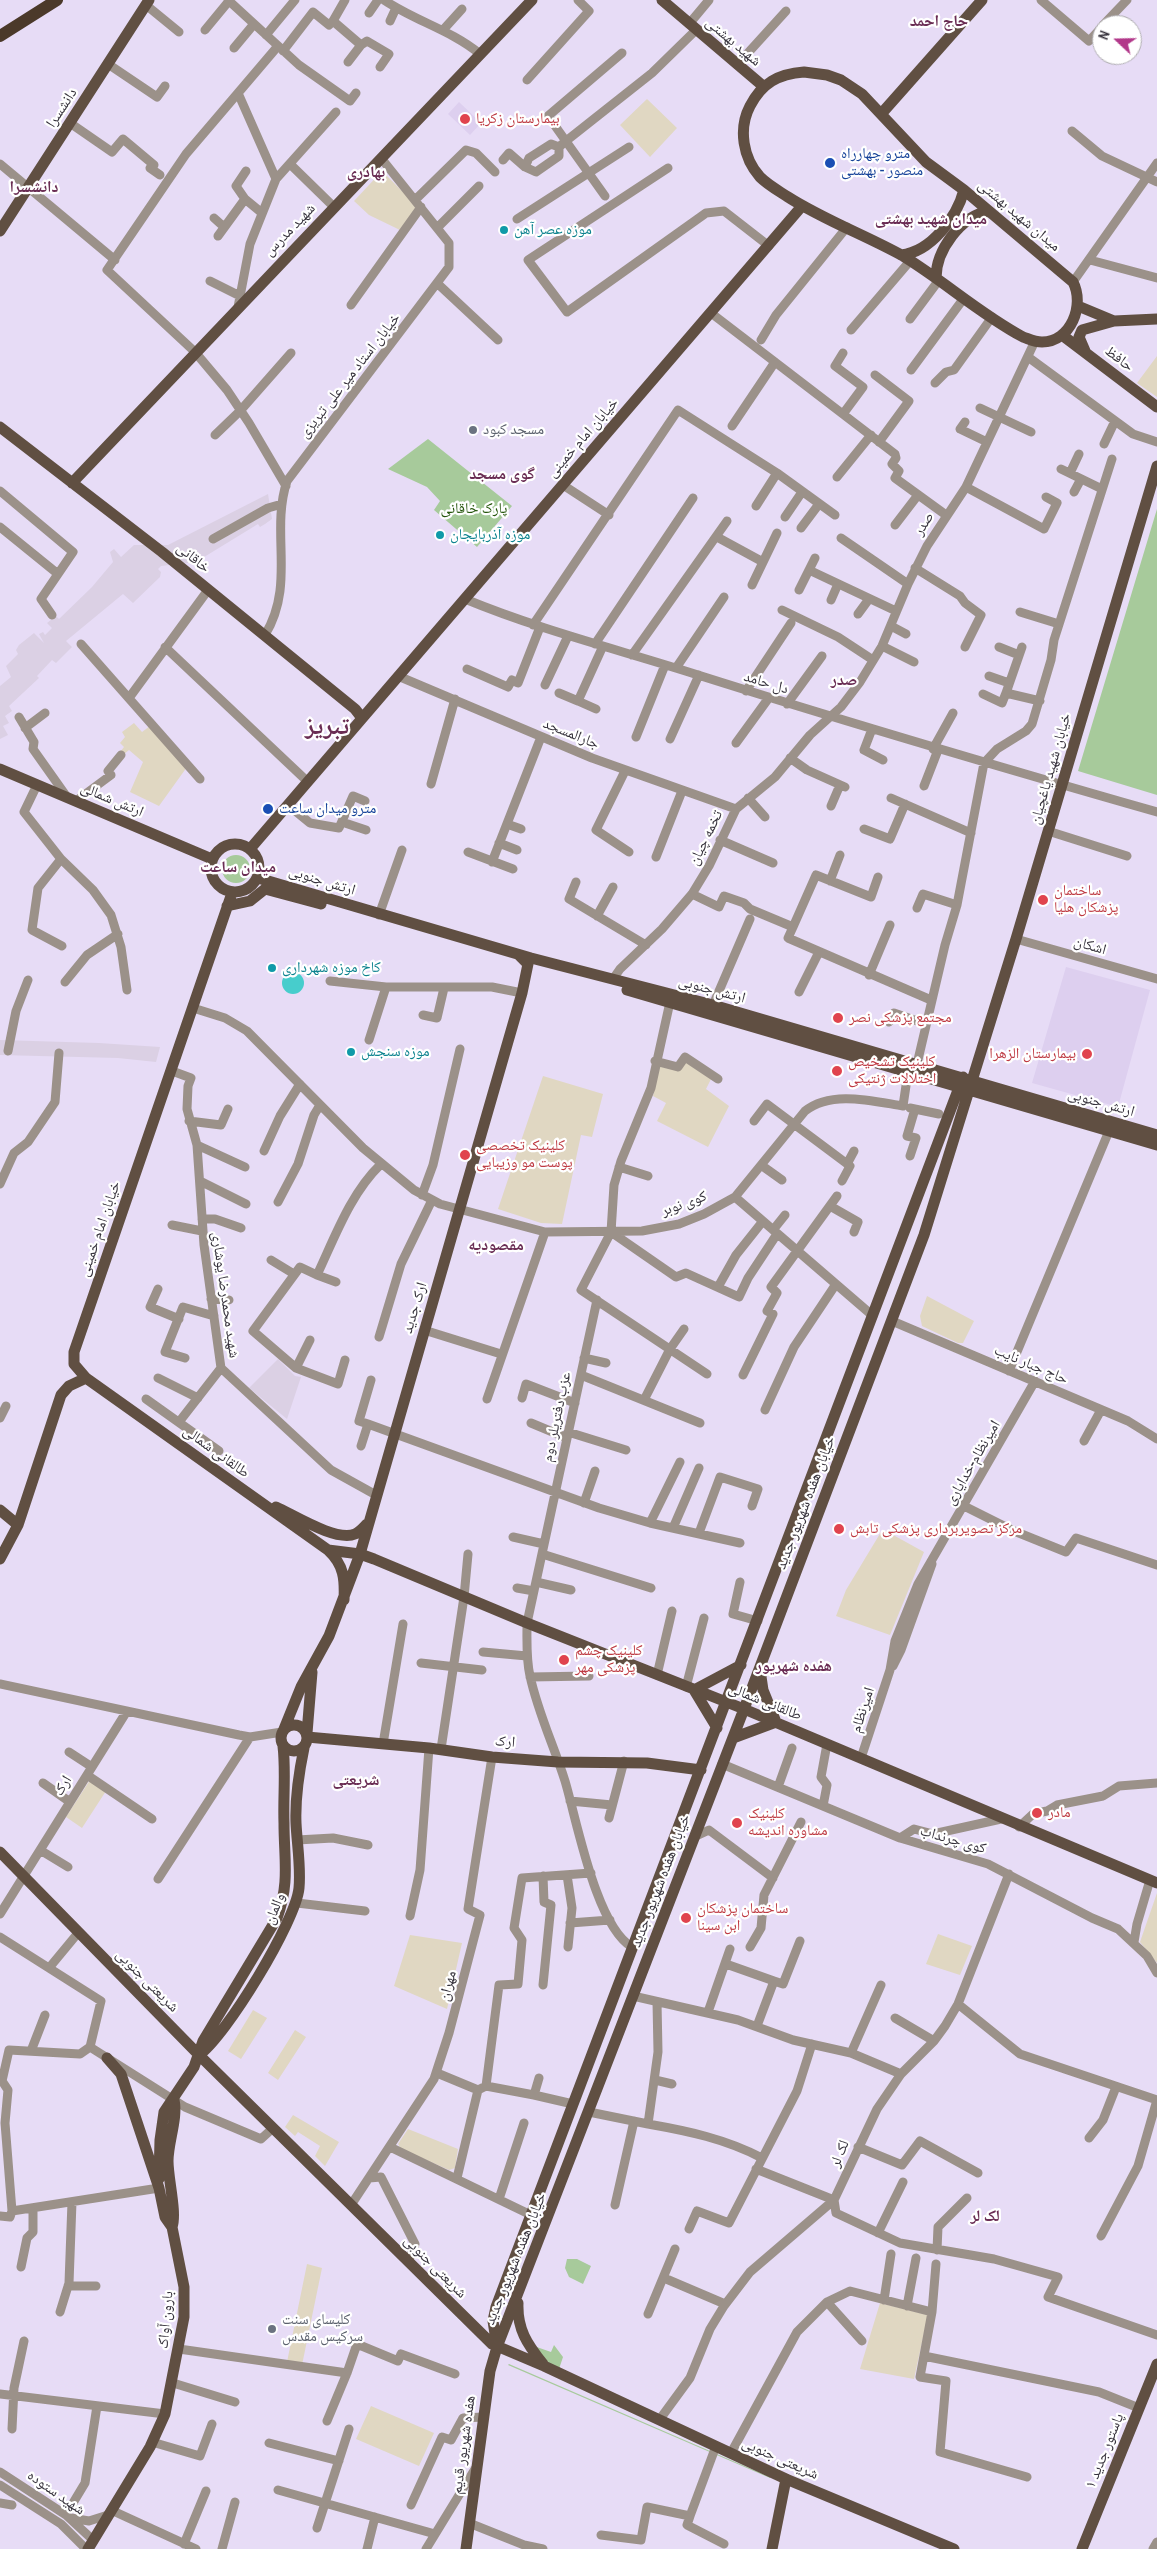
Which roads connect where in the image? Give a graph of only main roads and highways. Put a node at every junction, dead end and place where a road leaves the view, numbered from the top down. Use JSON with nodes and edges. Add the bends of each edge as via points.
{"nodes":[{"id":1,"x":57,"y":0,"type":"edge"},
{"id":2,"x":532,"y":0,"type":"edge"},
{"id":3,"x":981,"y":0,"type":"edge"},
{"id":4,"x":663,"y":1,"type":"edge"},
{"id":5,"x":148,"y":2,"type":"edge"},
{"id":6,"x":0,"y":36,"type":"edge"},
{"id":7,"x":763,"y":86,"type":"junction"},
{"id":8,"x":882,"y":113,"type":"junction"},
{"id":9,"x":964,"y":190,"type":"junction"},
{"id":10,"x":802,"y":206,"type":"junction"},
{"id":11,"x":989,"y":211,"type":"junction"},
{"id":12,"x":0,"y":231,"type":"edge"},
{"id":13,"x":905,"y":258,"type":"junction"},
{"id":14,"x":937,"y":279,"type":"junction"},
{"id":15,"x":1078,"y":306,"type":"junction"},
{"id":16,"x":1157,"y":319,"type":"edge"},
{"id":17,"x":1114,"y":321,"type":"junction"},
{"id":18,"x":1062,"y":335,"type":"junction"},
{"id":19,"x":1086,"y":353,"type":"junction"},
{"id":20,"x":1157,"y":407,"type":"edge"},
{"id":21,"x":0,"y":427,"type":"edge"},
{"id":22,"x":1157,"y":466,"type":"edge"},
{"id":23,"x":72,"y":483,"type":"junction"},
{"id":24,"x":1154,"y":490,"type":"edge"},
{"id":25,"x":358,"y":714,"type":"junction"},
{"id":26,"x":0,"y":769,"type":"edge"},
{"id":27,"x":250,"y":849,"type":"junction"},
{"id":28,"x":212,"y":859,"type":"junction"},
{"id":29,"x":258,"y":878,"type":"junction"},
{"id":30,"x":232,"y":893,"type":"junction"},
{"id":31,"x":350,"y":905,"type":"junction"},
{"id":32,"x":227,"y":906,"type":"junction"},
{"id":33,"x":519,"y":955,"type":"junction"},
{"id":34,"x":528,"y":968,"type":"junction"},
{"id":35,"x":912,"y":1068,"type":"junction"},
{"id":36,"x":967,"y":1084,"type":"junction"},
{"id":37,"x":1157,"y":1136,"type":"edge"},
{"id":38,"x":1157,"y":1145,"type":"edge"},
{"id":39,"x":908,"y":1227,"type":"junction"},
{"id":40,"x":924,"y":1235,"type":"junction"},
{"id":41,"x":86,"y":1378,"type":"junction"},
{"id":42,"x":248,"y":1494,"type":"junction"},
{"id":43,"x":0,"y":1510,"type":"edge"},
{"id":44,"x":14,"y":1522,"type":"junction"},
{"id":45,"x":368,"y":1522,"type":"junction"},
{"id":46,"x":328,"y":1550,"type":"junction"},
{"id":47,"x":360,"y":1554,"type":"junction"},
{"id":48,"x":0,"y":1558,"type":"edge"},
{"id":49,"x":344,"y":1600,"type":"junction"},
{"id":50,"x":741,"y":1665,"type":"junction"},
{"id":51,"x":760,"y":1666,"type":"junction"},
{"id":52,"x":312,"y":1668,"type":"junction"},
{"id":53,"x":690,"y":1689,"type":"junction"},
{"id":54,"x":727,"y":1702,"type":"junction"},
{"id":55,"x":744,"y":1709,"type":"junction"},
{"id":56,"x":776,"y":1722,"type":"junction"},
{"id":57,"x":717,"y":1728,"type":"junction"},
{"id":58,"x":283,"y":1730,"type":"junction"},
{"id":59,"x":733,"y":1738,"type":"junction"},
{"id":60,"x":306,"y":1739,"type":"junction"},
{"id":61,"x":283,"y":1746,"type":"junction"},
{"id":62,"x":701,"y":1770,"type":"junction"},
{"id":63,"x":0,"y":1852,"type":"edge"},
{"id":64,"x":1154,"y":1882,"type":"edge"},
{"id":65,"x":225,"y":2004,"type":"junction"},
{"id":66,"x":236,"y":2011,"type":"junction"},
{"id":67,"x":199,"y":2055,"type":"junction"},
{"id":68,"x":107,"y":2058,"type":"road end"},
{"id":69,"x":174,"y":2100,"type":"junction"},
{"id":70,"x":159,"y":2188,"type":"junction"},
{"id":71,"x":172,"y":2227,"type":"junction"},
{"id":72,"x":518,"y":2296,"type":"junction"},
{"id":73,"x":497,"y":2347,"type":"junction"},
{"id":74,"x":1157,"y":2364,"type":"edge"},
{"id":75,"x":544,"y":2366,"type":"junction"},
{"id":76,"x":786,"y":2479,"type":"junction"},
{"id":77,"x":89,"y":2546,"type":"edge"},
{"id":78,"x":466,"y":2549,"type":"edge"},
{"id":79,"x":772,"y":2549,"type":"edge"},
{"id":80,"x":954,"y":2549,"type":"edge"},
{"id":81,"x":1082,"y":2549,"type":"edge"}],
"edges":[{"from":1,"to":6,"type":"highway"},
{"from":2,"to":23,"type":"main road","name":"شهید مدرس","via":[[239,302]]},
{"from":3,"to":8,"type":"main road"},
{"from":4,"to":7,"type":"main road","name":"شهید بهشتى"},
{"from":5,"to":12,"type":"main road","name":"دانشسرا"},
{"from":7,"to":8,"type":"main road","name":"میدان شهید بهشتی","via":[[793,73],[827,75],[851,86]]},
{"from":7,"to":10,"type":"main road","via":[[745,119],[743,132],[747,158],[761,177]]},
{"from":8,"to":9,"type":"main road","name":"میدان شهید بهشتی","via":[[926,162]]},
{"from":9,"to":11,"type":"main road","name":"میدان شهید بهشتی"},
{"from":9,"to":13,"type":"main road","via":[[958,206],[941,230]]},
{"from":10,"to":13,"type":"main road"},
{"from":10,"to":25,"type":"main road","name":"خیابان امام خمینی","via":[[398,676]]},
{"from":11,"to":14,"type":"main road","via":[[975,215],[952,236],[938,260]]},
{"from":11,"to":15,"type":"main road","name":"میدان شهید بهشتی","via":[[1073,282],[1078,293]]},
{"from":13,"to":14,"type":"main road"},
{"from":14,"to":18,"type":"main road","via":[[1010,329],[1035,341],[1049,341]]},
{"from":15,"to":17,"type":"main road"},
{"from":15,"to":18,"type":"main road","via":[[1071,326]]},
{"from":16,"to":17,"type":"main road"},
{"from":17,"to":19,"type":"main road","via":[[1082,330],[1079,337]]},
{"from":18,"to":19,"type":"main road","name":"حافظ"},
{"from":19,"to":20,"type":"main road","name":"حافظ"},
{"from":21,"to":23,"type":"main road","name":"خاقانی"},
{"from":22,"to":24,"type":"main road","name":"خیابان شهید یاغچیان"},
{"from":23,"to":25,"type":"main road","name":"خاقانی","via":[[265,635]]},
{"from":24,"to":36,"type":"main road","name":"خیابان شهید یاغچیان","via":[[1016,939]]},
{"from":25,"to":27,"type":"main road","name":"خیابان امام خمینی","via":[[308,782]]},
{"from":26,"to":28,"type":"main road","name":"ارتش شمالی"},
{"from":27,"to":28,"type":"main road","via":[[232,844],[220,849]]},
{"from":27,"to":29,"type":"main road","via":[[259,865]]},
{"from":28,"to":30,"type":"main road","via":[[211,872],[216,883]]},
{"from":29,"to":30,"type":"main road","via":[[250,888]]},
{"from":29,"to":31,"type":"main road","name":"ارتش جنوبی"},
{"from":30,"to":32,"type":"main road","name":"خیابان امام خمینی"},
{"from":31,"to":32,"type":"main road","via":[[328,906],[265,889],[250,901]]},
{"from":31,"to":33,"type":"main road","name":"ارتش جنوبی"},
{"from":32,"to":41,"type":"main road","name":"خیابان امام خمینی","via":[[74,1352],[74,1364]]},
{"from":33,"to":34,"type":"main road"},
{"from":33,"to":35,"type":"main road","name":"ارتش جنوبی","via":[[713,1005]]},
{"from":34,"to":35,"type":"main road","name":"ارتش جنوبی","via":[[538,964]]},
{"from":34,"to":45,"type":"main road","name":"ارک جدید","via":[[461,1209]]},
{"from":35,"to":36,"type":"main road","name":"ارتش جنوبی"},
{"from":36,"to":37,"type":"main road","name":"ارتش جنوبی"},
{"from":36,"to":38,"type":"main road","name":"ارتش جنوبی"},
{"from":36,"to":39,"type":"main road","name":"خیابان هفده شهریور جدید"},
{"from":36,"to":40,"type":"main road","name":"خیابان هفده شهریور جدید"},
{"from":39,"to":40,"type":"main road","via":[[920,1228]]},
{"from":39,"to":50,"type":"main road","name":"خیابان هفده شهریور جدید"},
{"from":40,"to":51,"type":"main road","name":"خیابان هفده شهریور جدید"},
{"from":41,"to":42,"type":"main road","name":"طالقانی شمالی"},
{"from":41,"to":44,"type":"main road","via":[[69,1386],[61,1395]]},
{"from":42,"to":45,"type":"main road","via":[[333,1533],[356,1534]]},
{"from":42,"to":46,"type":"main road","name":"طالقانی شمالی"},
{"from":43,"to":44,"type":"main road"},
{"from":44,"to":48,"type":"main road"},
{"from":45,"to":47,"type":"main road","name":"ارک جدید"},
{"from":46,"to":47,"type":"main road","name":"طالقانی شمالی"},
{"from":46,"to":49,"type":"main road","via":[[343,1569]]},
{"from":47,"to":49,"type":"main road","name":"ارک جدید"},
{"from":47,"to":53,"type":"main road","name":"طالقانی شمالی"},
{"from":49,"to":52,"type":"main road","name":"ارک جدید"},
{"from":50,"to":53,"type":"main road"},
{"from":50,"to":54,"type":"main road","name":"خیابان هفده شهریور جدید"},
{"from":51,"to":55,"type":"main road","name":"خیابان هفده شهریور جدید"},
{"from":51,"to":56,"type":"main road","via":[[763,1690]]},
{"from":52,"to":58,"type":"main road"},
{"from":52,"to":60,"type":"main road","name":"والمان"},
{"from":53,"to":54,"type":"main road","name":"طالقانی شمالی"},
{"from":53,"to":57,"type":"main road"},
{"from":54,"to":55,"type":"main road","name":"طالقانی شمالی"},
{"from":54,"to":57,"type":"main road","name":"خیابان هفده شهریور جدید"},
{"from":55,"to":56,"type":"main road","name":"طالقانی شمالی"},
{"from":55,"to":59,"type":"main road","name":"خیابان هفده شهریور جدید"},
{"from":56,"to":59,"type":"main road"},
{"from":56,"to":64,"type":"main road","name":"طالقانی شمالی"},
{"from":57,"to":62,"type":"main road","name":"خیابان هفده شهریور جدید"},
{"from":58,"to":60,"type":"main road","via":[[295,1725],[302,1727]]},
{"from":58,"to":61,"type":"main road","via":[[280,1739]]},
{"from":59,"to":72,"type":"main road","name":"خیابان هفده شهریور جدید"},
{"from":60,"to":61,"type":"main road","via":[[293,1752]]},
{"from":60,"to":62,"type":"main road","name":"ارک","via":[[492,1757],[667,1764]]},
{"from":60,"to":66,"type":"main road","name":"والمان","via":[[299,1777],[297,1903]]},
{"from":61,"to":65,"type":"main road","name":"والمان","via":[[287,1860],[283,1903]]},
{"from":62,"to":73,"type":"main road","name":"خیابان هفده شهریور جدید","via":[[494,2313]]},
{"from":63,"to":67,"type":"main road","name":"شریعتی جنوبی"},
{"from":65,"to":66,"type":"main road"},
{"from":65,"to":67,"type":"main road","name":"والمان","via":[[203,2041]]},
{"from":66,"to":67,"type":"main road","name":"والمان","via":[[210,2047]]},
{"from":67,"to":69,"type":"main road","name":"والمان"},
{"from":67,"to":73,"type":"main road","name":"شریعتی جنوبی"},
{"from":68,"to":70,"type":"main road","name":"بارون آواک","via":[[121,2074]]},
{"from":69,"to":70,"type":"main road","name":"والمان","via":[[168,2105],[162,2121]]},
{"from":69,"to":71,"type":"main road","name":"والمان","via":[[176,2108],[168,2160],[174,2217]]},
{"from":70,"to":71,"type":"main road","name":"بارون آواک","via":[[165,2217]]},
{"from":71,"to":77,"type":"main road","name":"بارون آواک","via":[[184,2287],[184,2317],[165,2414],[152,2442]]},
{"from":72,"to":73,"type":"main road","name":"خیابان هفده شهریور جدید"},
{"from":72,"to":75,"type":"main road","via":[[521,2333]]},
{"from":73,"to":75,"type":"main road","name":"شریعتی جنوبی"},
{"from":73,"to":78,"type":"main road","name":"هفده شهریور قدیم","via":[[490,2371]]},
{"from":74,"to":81,"type":"main road","name":"پاستور جدید ۱"},
{"from":75,"to":76,"type":"main road","name":"شریعتی جنوبی"},
{"from":76,"to":79,"type":"main road"},
{"from":76,"to":80,"type":"main road","name":"شریعتی جنوبی"}]}
